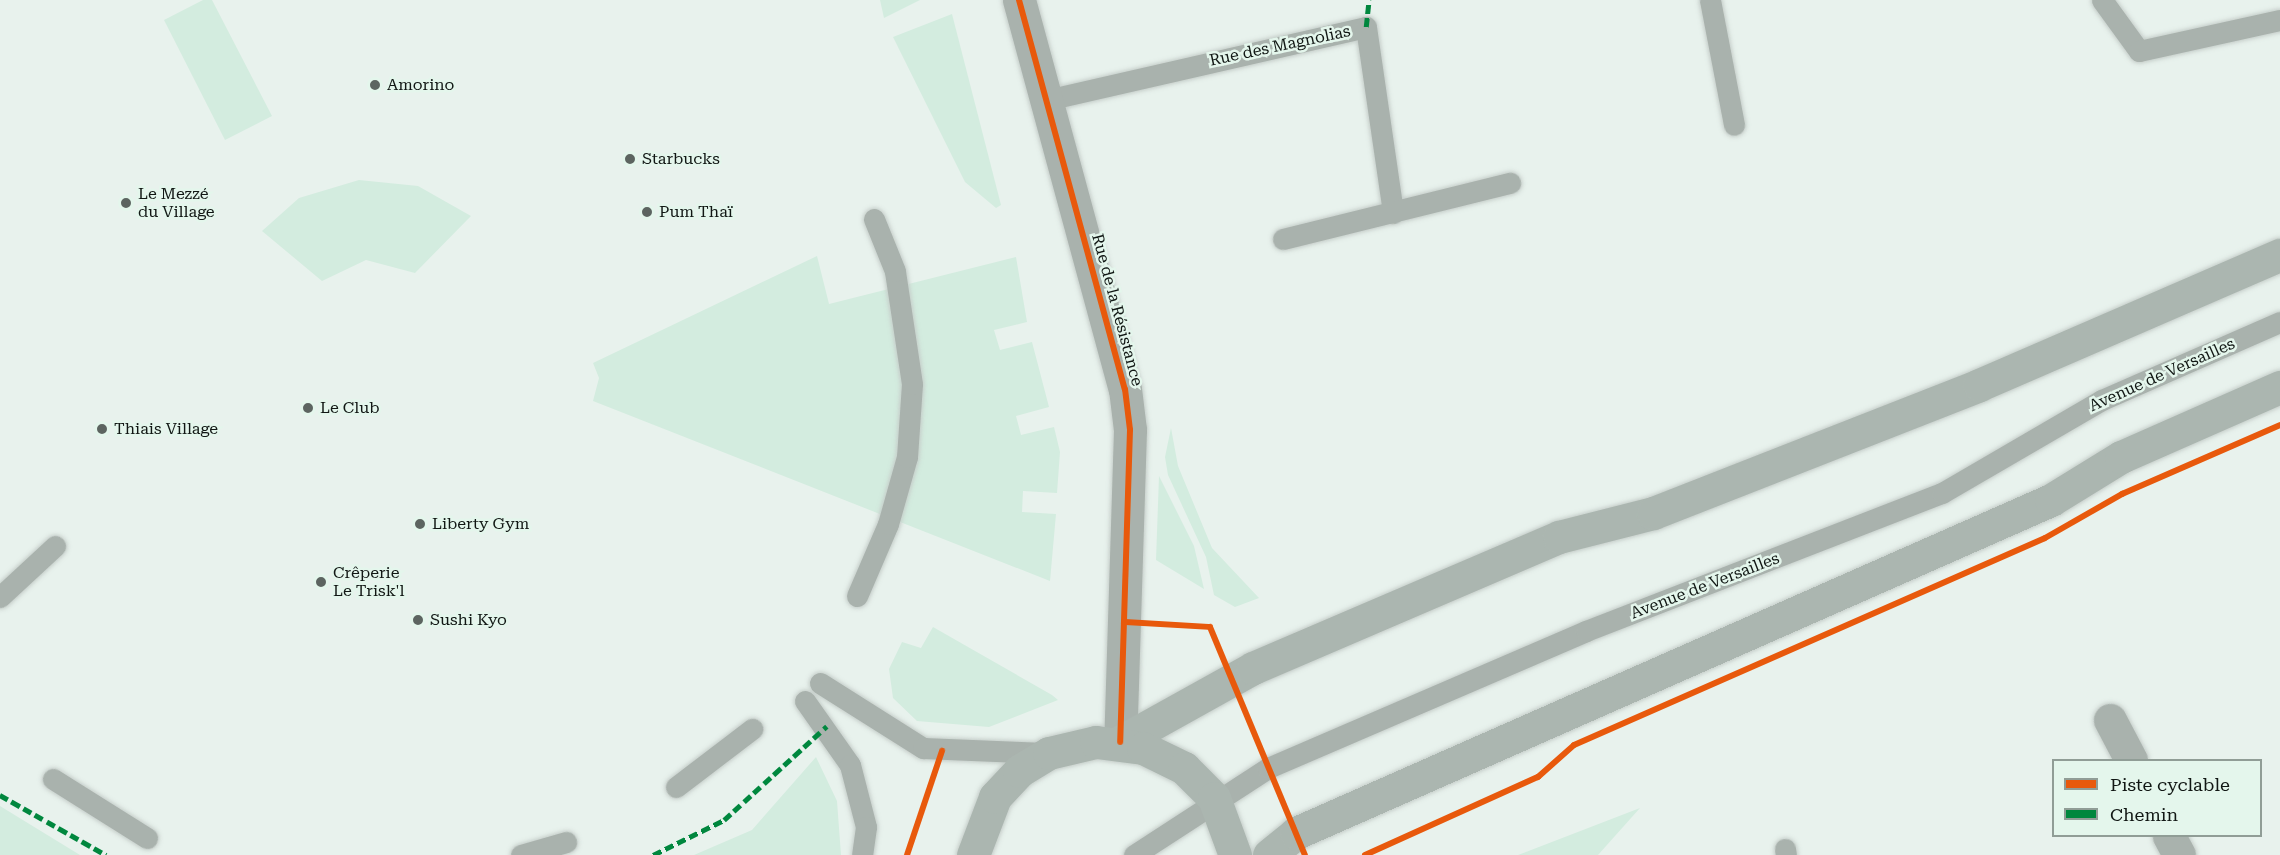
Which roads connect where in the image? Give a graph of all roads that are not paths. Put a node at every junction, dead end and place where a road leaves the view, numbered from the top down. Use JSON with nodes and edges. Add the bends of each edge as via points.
{"nodes":[{"id":1,"x":1019,"y":0,"type":"edge"},
{"id":2,"x":1710,"y":0,"type":"edge"},
{"id":3,"x":2102,"y":0,"type":"edge"},
{"id":4,"x":2280,"y":20,"type":"edge"},
{"id":5,"x":1047,"y":100,"type":"junction"},
{"id":6,"x":1734,"y":125,"type":"dead end"},
{"id":7,"x":1510,"y":183,"type":"dead end"},
{"id":8,"x":1393,"y":213,"type":"junction"},
{"id":9,"x":873,"y":219,"type":"dead end"},
{"id":10,"x":1284,"y":239,"type":"dead end"},
{"id":11,"x":2280,"y":255,"type":"edge"},
{"id":12,"x":2280,"y":322,"type":"edge"},
{"id":13,"x":2280,"y":387,"type":"edge"},
{"id":14,"x":55,"y":546,"type":"dead end"},
{"id":15,"x":857,"y":596,"type":"dead end"},
{"id":16,"x":0,"y":597,"type":"edge"},
{"id":17,"x":820,"y":683,"type":"dead end"},
{"id":18,"x":805,"y":701,"type":"dead end"},
{"id":19,"x":2110,"y":720,"type":"dead end"},
{"id":20,"x":752,"y":729,"type":"dead end"},
{"id":21,"x":1120,"y":742,"type":"junction"},
{"id":22,"x":1049,"y":753,"type":"junction"},
{"id":23,"x":2130,"y":759,"type":"edge"},
{"id":24,"x":53,"y":779,"type":"dead end"},
{"id":25,"x":676,"y":787,"type":"dead end"},
{"id":26,"x":1214,"y":798,"type":"junction"},
{"id":27,"x":2170,"y":837,"type":"edge"},
{"id":28,"x":147,"y":838,"type":"dead end"},
{"id":29,"x":566,"y":842,"type":"dead end"},
{"id":30,"x":521,"y":855,"type":"edge"},
{"id":31,"x":862,"y":855,"type":"edge"},
{"id":32,"x":973,"y":855,"type":"edge"},
{"id":33,"x":1134,"y":855,"type":"edge"},
{"id":34,"x":1234,"y":855,"type":"edge"},
{"id":35,"x":1269,"y":855,"type":"edge"},
{"id":36,"x":2179,"y":855,"type":"edge"}],
"edges":[{"from":1,"to":5,"type":"street","name":"Rue de la Résistance"},
{"from":2,"to":6,"type":"lane"},
{"from":3,"to":4,"type":"lane","via":[[2139,51]]},
{"from":5,"to":8,"type":"lane","name":"Rue des Magnolias","via":[[1366,27]]},
{"from":5,"to":21,"type":"street","name":"Rue de la Résistance","via":[[1127,410]]},
{"from":7,"to":8,"type":"lane"},
{"from":8,"to":10,"type":"lane"},
{"from":9,"to":15,"type":"lane","via":[[895,271],[912,384],[907,457],[888,525]]},
{"from":11,"to":21,"type":"main road","via":[[1979,385],[1653,513],[1559,537],[1253,668]]},
{"from":12,"to":26,"type":"lane","name":"Avenue de Versailles","via":[[2102,400],[1942,493],[1586,631],[1292,757]]},
{"from":13,"to":35,"type":"main road","via":[[2121,457],[2051,500],[1296,833]]},
{"from":14,"to":16,"type":"lane"},
{"from":17,"to":22,"type":"lane","via":[[923,748]]},
{"from":18,"to":31,"type":"lane","via":[[850,765],[866,827]]},
{"from":19,"to":23,"type":"street"},
{"from":20,"to":25,"type":"lane"},
{"from":21,"to":22,"type":"main road","via":[[1096,742]]},
{"from":21,"to":26,"type":"main road","via":[[1164,756]]},
{"from":22,"to":32,"type":"main road","via":[[1019,771],[995,797]]},
{"from":24,"to":28,"type":"lane"},
{"from":26,"to":33,"type":"lane","name":"Avenue de Versailles"},
{"from":26,"to":34,"type":"main road"},
{"from":27,"to":36,"type":"street"},
{"from":29,"to":30,"type":"lane"}]}
